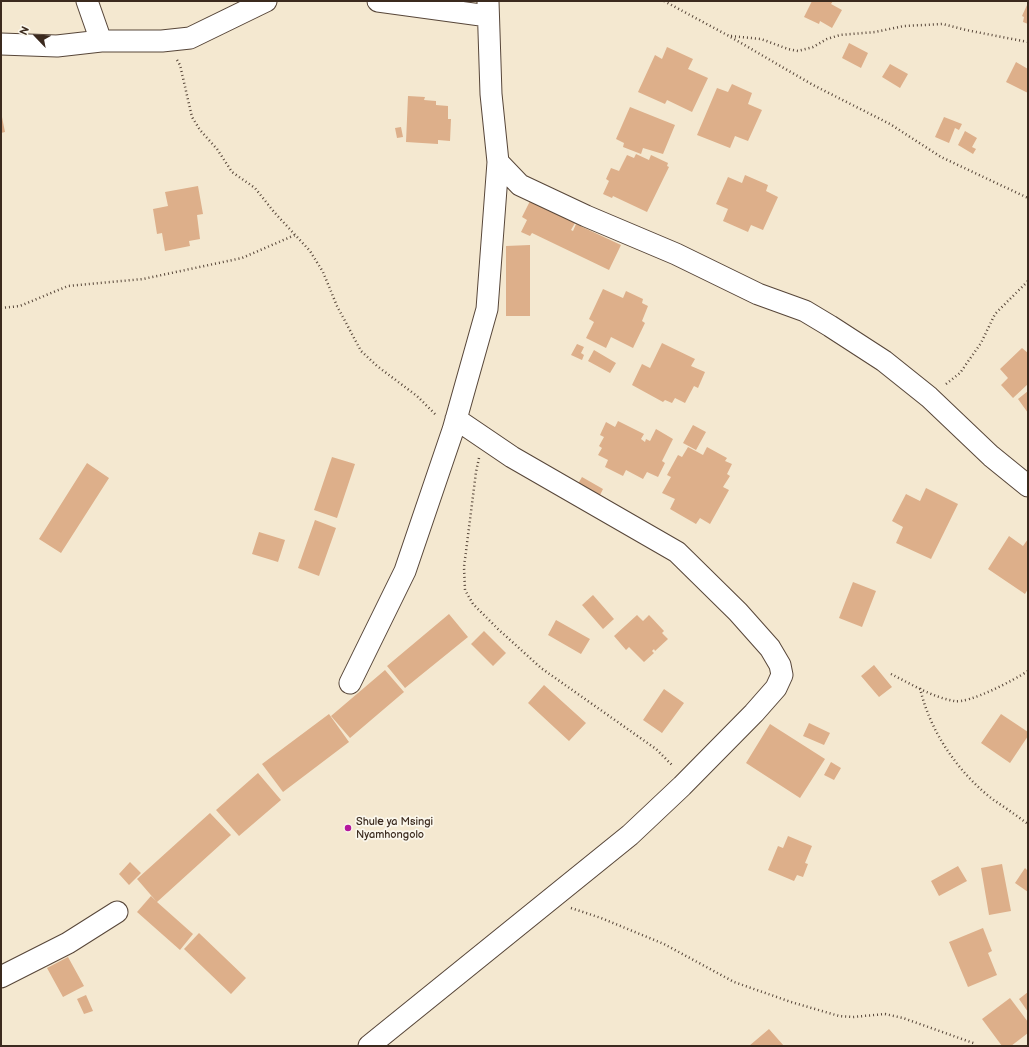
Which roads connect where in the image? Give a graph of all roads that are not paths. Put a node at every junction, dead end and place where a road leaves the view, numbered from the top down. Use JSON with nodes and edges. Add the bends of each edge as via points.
{"nodes":[{"id":1,"x":87,"y":1,"type":"edge"},
{"id":2,"x":266,"y":1,"type":"edge"},
{"id":3,"x":378,"y":1,"type":"edge"},
{"id":4,"x":488,"y":9,"type":"edge"},
{"id":5,"x":101,"y":41,"type":"junction"},
{"id":6,"x":1,"y":44,"type":"edge"},
{"id":7,"x":498,"y":162,"type":"junction"},
{"id":8,"x":455,"y":424,"type":"junction"},
{"id":9,"x":1028,"y":486,"type":"edge"},
{"id":10,"x":350,"y":683,"type":"dead end"},
{"id":11,"x":117,"y":912,"type":"dead end"},
{"id":12,"x":1,"y":977,"type":"edge"},
{"id":13,"x":369,"y":1046,"type":"edge"}],
"edges":[{"from":1,"to":5,"type":"street"},
{"from":2,"to":5,"type":"street","via":[[190,38],[162,41]]},
{"from":3,"to":4,"type":"street"},
{"from":4,"to":7,"type":"street","via":[[491,94]]},
{"from":5,"to":6,"type":"street","via":[[57,46]]},
{"from":7,"to":8,"type":"street","via":[[487,309]]},
{"from":7,"to":9,"type":"street","via":[[520,185],[676,254],[758,294],[805,311],[884,361],[929,397],[986,451]]},
{"from":8,"to":10,"type":"street","via":[[405,571]]},
{"from":8,"to":13,"type":"street","via":[[677,552],[738,612],[773,653],[782,675],[776,688],[682,786],[630,835]]},
{"from":11,"to":12,"type":"street","via":[[68,942]]}]}
